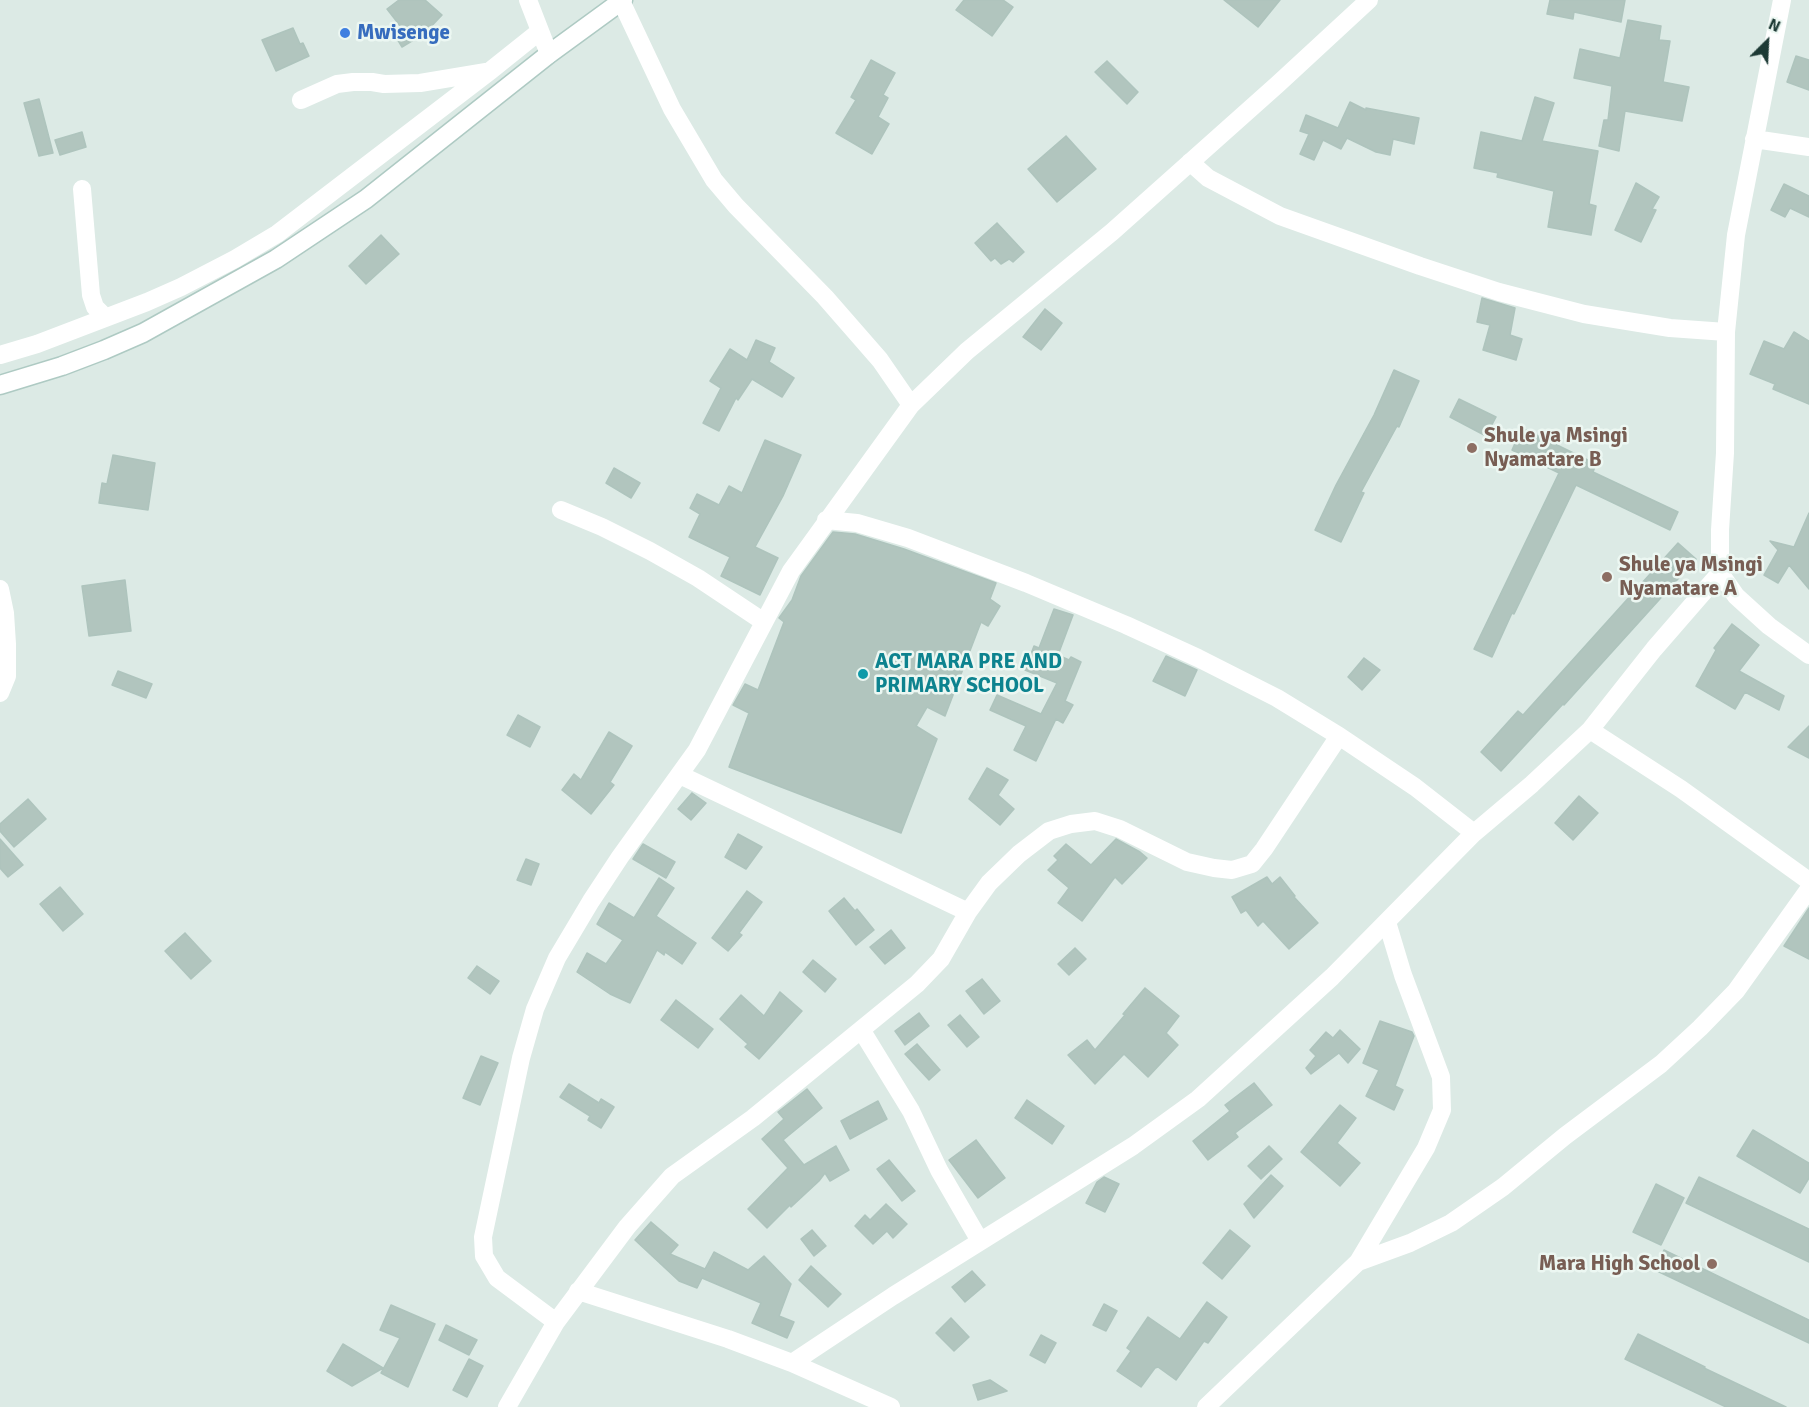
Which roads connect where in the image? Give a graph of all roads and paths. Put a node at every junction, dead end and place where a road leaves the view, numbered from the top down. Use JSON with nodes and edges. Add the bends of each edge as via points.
{"nodes":[{"id":1,"x":528,"y":0,"type":"edge"},
{"id":2,"x":1369,"y":0,"type":"edge"},
{"id":3,"x":1782,"y":0,"type":"edge"},
{"id":4,"x":622,"y":1,"type":"edge"},
{"id":5,"x":540,"y":31,"type":"junction"},
{"id":6,"x":549,"y":54,"type":"junction"},
{"id":7,"x":490,"y":71,"type":"junction"},
{"id":8,"x":301,"y":100,"type":"dead end"},
{"id":9,"x":1754,"y":139,"type":"junction"},
{"id":10,"x":1809,"y":147,"type":"edge"},
{"id":11,"x":1190,"y":162,"type":"junction"},
{"id":12,"x":82,"y":189,"type":"dead end"},
{"id":13,"x":105,"y":317,"type":"junction"},
{"id":14,"x":1726,"y":332,"type":"junction"},
{"id":15,"x":0,"y":355,"type":"edge"},
{"id":16,"x":0,"y":385,"type":"edge"},
{"id":17,"x":911,"y":405,"type":"junction"},
{"id":18,"x":561,"y":510,"type":"dead end"},
{"id":19,"x":826,"y":520,"type":"junction"},
{"id":20,"x":1720,"y":573,"type":"junction"},
{"id":21,"x":0,"y":590,"type":"edge"},
{"id":22,"x":764,"y":622,"type":"junction"},
{"id":23,"x":1809,"y":655,"type":"edge"},
{"id":24,"x":0,"y":693,"type":"edge"},
{"id":25,"x":1590,"y":729,"type":"junction"},
{"id":26,"x":1339,"y":736,"type":"junction"},
{"id":27,"x":680,"y":775,"type":"junction"},
{"id":28,"x":1474,"y":833,"type":"junction"},
{"id":29,"x":1809,"y":881,"type":"edge"},
{"id":30,"x":1809,"y":889,"type":"edge"},
{"id":31,"x":968,"y":912,"type":"junction"},
{"id":32,"x":1387,"y":922,"type":"junction"},
{"id":33,"x":862,"y":1031,"type":"junction"},
{"id":34,"x":980,"y":1241,"type":"junction"},
{"id":35,"x":1358,"y":1262,"type":"junction"},
{"id":36,"x":578,"y":1291,"type":"junction"},
{"id":37,"x":556,"y":1323,"type":"junction"},
{"id":38,"x":792,"y":1363,"type":"junction"},
{"id":39,"x":507,"y":1407,"type":"edge"},
{"id":40,"x":891,"y":1407,"type":"edge"},
{"id":41,"x":1206,"y":1407,"type":"edge"}],
"edges":[{"from":1,"to":5,"type":"street"},
{"from":2,"to":11,"type":"street"},
{"from":3,"to":9,"type":"street"},
{"from":4,"to":6,"type":"street"},
{"from":4,"to":17,"type":"street","via":[[659,84],[714,180],[825,297],[880,360]]},
{"from":5,"to":6,"type":"street"},
{"from":5,"to":7,"type":"street"},
{"from":6,"to":16,"type":"street","via":[[366,199],[276,259],[143,333],[62,366]]},
{"from":7,"to":8,"type":"street","via":[[420,83],[337,84]]},
{"from":7,"to":13,"type":"street","via":[[277,234],[181,288]]},
{"from":9,"to":10,"type":"street"},
{"from":9,"to":14,"type":"street","via":[[1736,235]]},
{"from":11,"to":14,"type":"street","via":[[1208,178],[1280,216],[1488,288],[1584,314],[1670,328]]},
{"from":11,"to":17,"type":"street","via":[[967,351]]},
{"from":12,"to":13,"type":"street","via":[[91,295],[95,307]]},
{"from":13,"to":15,"type":"street"},
{"from":14,"to":20,"type":"street"},
{"from":17,"to":19,"type":"street"},
{"from":18,"to":22,"type":"street","via":[[650,551]]},
{"from":19,"to":22,"type":"street","via":[[791,571]]},
{"from":19,"to":26,"type":"street","via":[[908,538],[1046,591],[1198,658],[1277,698]]},
{"from":20,"to":23,"type":"street","via":[[1736,596]]},
{"from":20,"to":25,"type":"street"},
{"from":21,"to":24,"type":"street","via":[[8,644],[7,676]]},
{"from":22,"to":27,"type":"street"},
{"from":25,"to":28,"type":"street"},
{"from":25,"to":29,"type":"street"},
{"from":26,"to":28,"type":"street"},
{"from":26,"to":31,"type":"street","via":[[1252,864],[1232,870],[1214,868],[1187,862],[1095,821],[1071,824],[1049,831],[1019,854],[989,883]]},
{"from":27,"to":31,"type":"street"},
{"from":27,"to":37,"type":"street","via":[[620,857],[557,958],[535,1009],[521,1058],[485,1227],[484,1256],[497,1278]]},
{"from":28,"to":32,"type":"street"},
{"from":30,"to":35,"type":"street","via":[[1736,991],[1661,1064],[1451,1223]]},
{"from":31,"to":33,"type":"street","via":[[940,959]]},
{"from":32,"to":34,"type":"street","via":[[1198,1099],[1133,1146]]},
{"from":32,"to":35,"type":"street","via":[[1441,1077],[1442,1110],[1421,1157]]},
{"from":33,"to":34,"type":"street"},
{"from":33,"to":36,"type":"street","via":[[672,1176]]},
{"from":34,"to":38,"type":"street"},
{"from":35,"to":41,"type":"street"},
{"from":36,"to":37,"type":"street"},
{"from":36,"to":38,"type":"street"},
{"from":37,"to":39,"type":"street"},
{"from":38,"to":40,"type":"street"}]}
